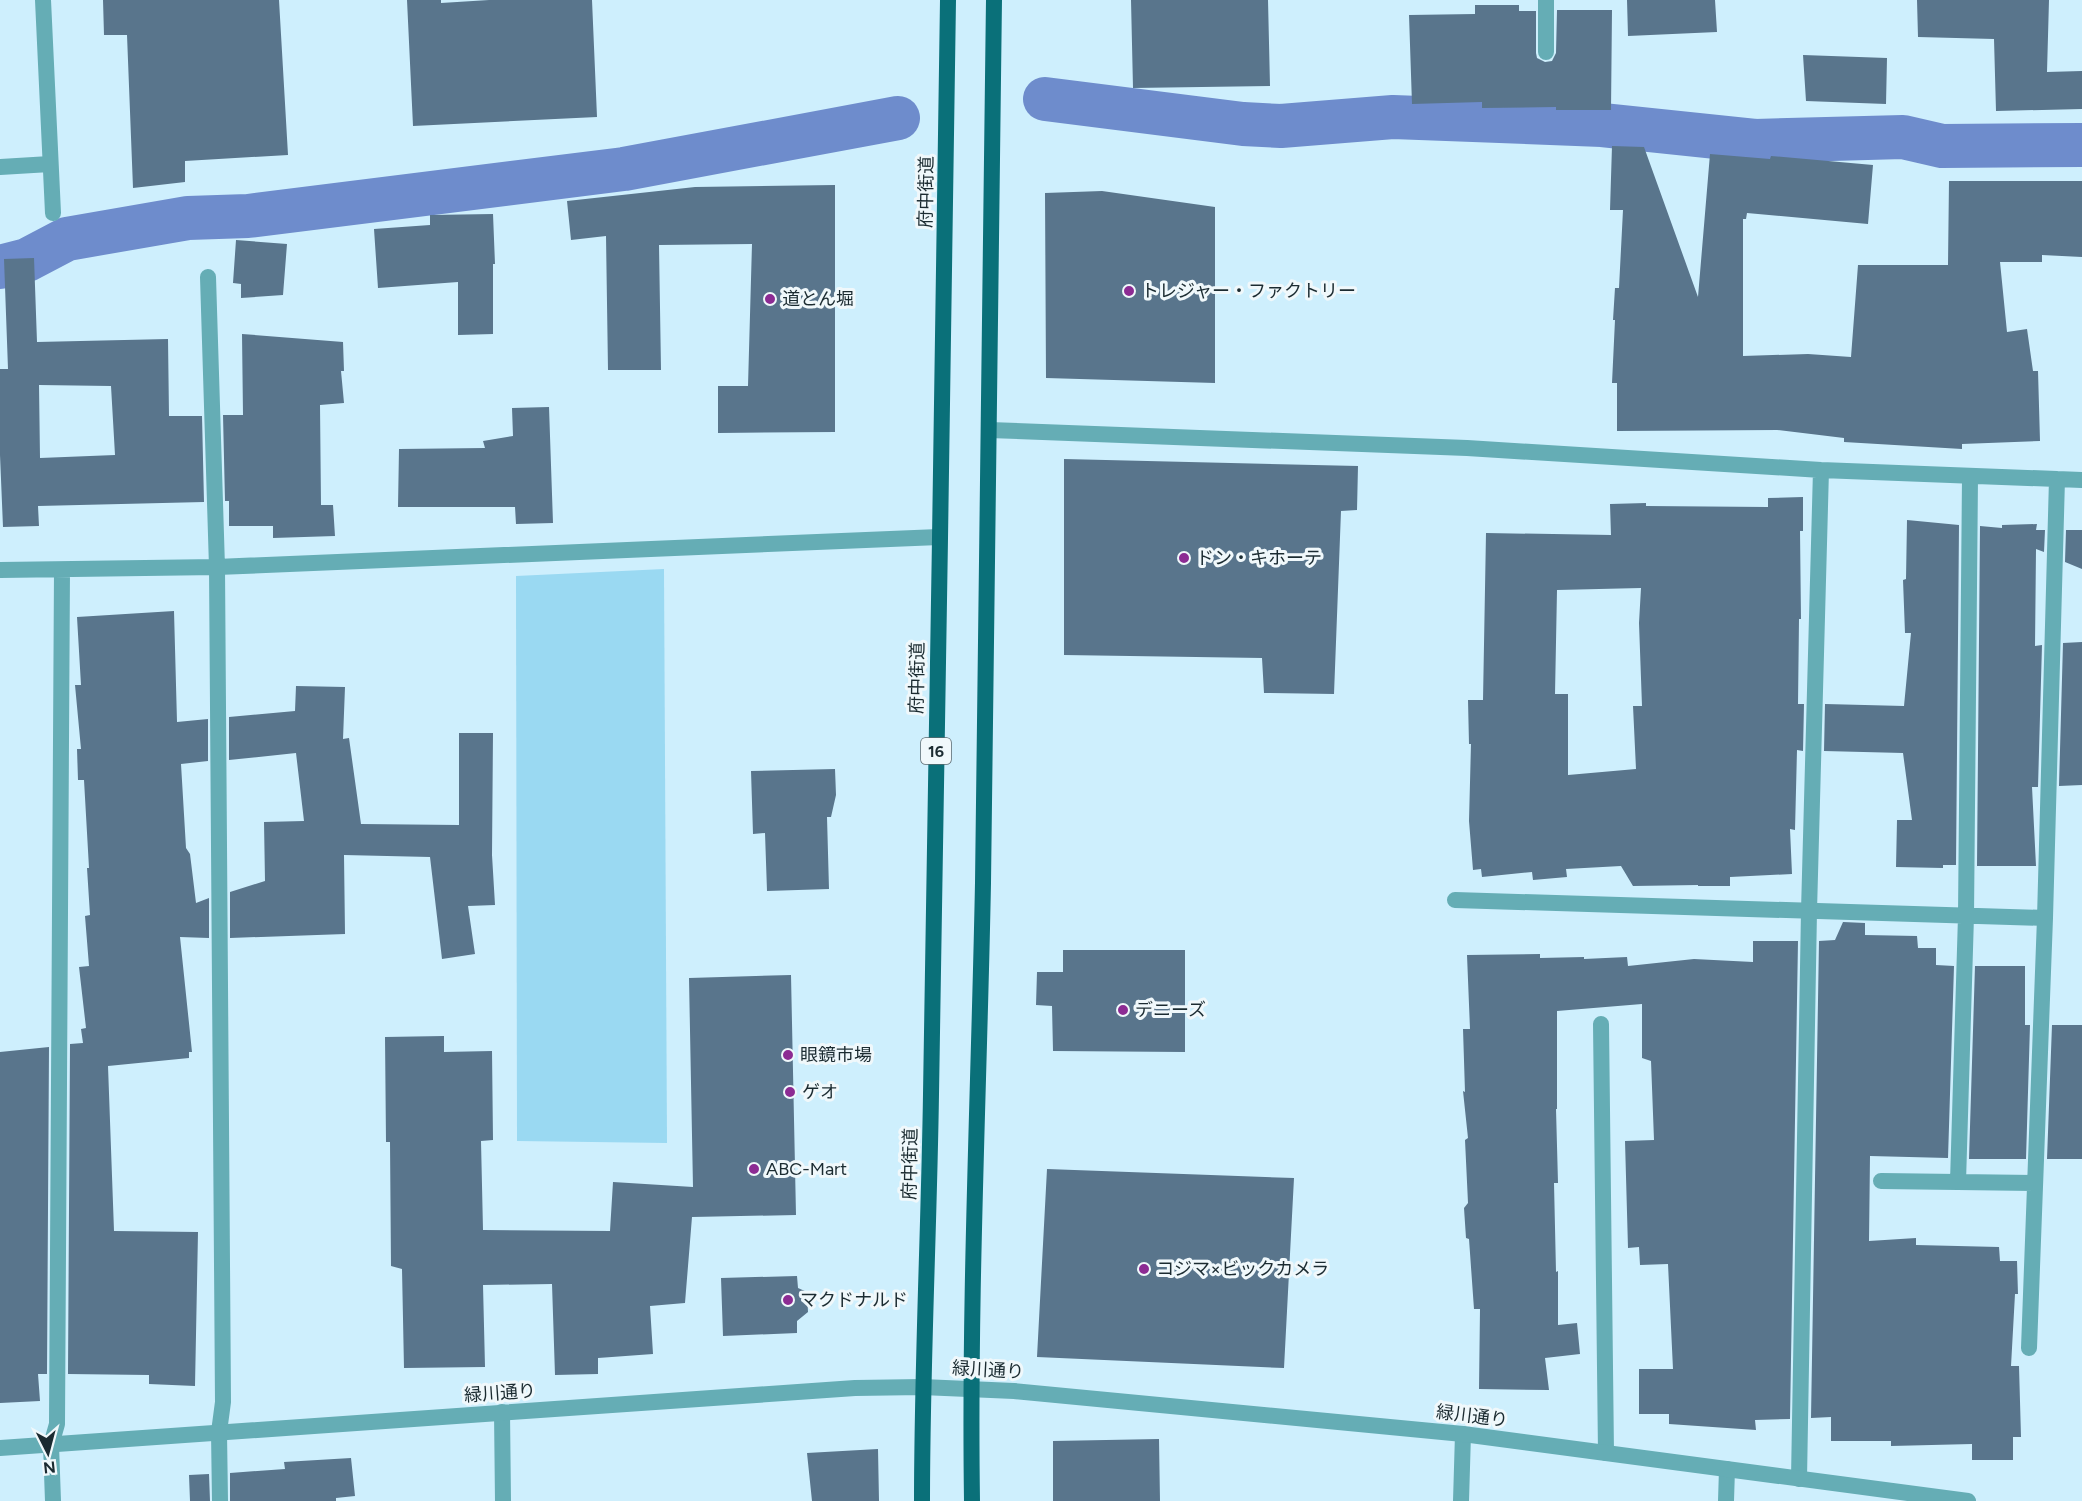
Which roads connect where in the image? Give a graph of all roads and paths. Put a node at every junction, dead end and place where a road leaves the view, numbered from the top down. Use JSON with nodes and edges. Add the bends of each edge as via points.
{"nodes":[{"id":1,"x":44,"y":0,"type":"edge"},
{"id":2,"x":948,"y":0,"type":"edge"},
{"id":3,"x":994,"y":0,"type":"edge"},
{"id":4,"x":1546,"y":0,"type":"edge"},
{"id":5,"x":1546,"y":52,"type":"dead end"},
{"id":6,"x":50,"y":164,"type":"junction"},
{"id":7,"x":0,"y":167,"type":"edge"},
{"id":8,"x":53,"y":213,"type":"dead end"},
{"id":9,"x":208,"y":277,"type":"dead end"},
{"id":10,"x":989,"y":430,"type":"junction"},
{"id":11,"x":1821,"y":470,"type":"junction"},
{"id":12,"x":1970,"y":477,"type":"junction"},
{"id":13,"x":2057,"y":479,"type":"junction"},
{"id":14,"x":2082,"y":480,"type":"edge"},
{"id":15,"x":939,"y":537,"type":"junction"},
{"id":16,"x":217,"y":567,"type":"junction"},
{"id":17,"x":0,"y":570,"type":"edge"},
{"id":18,"x":62,"y":570,"type":"junction"},
{"id":19,"x":1455,"y":900,"type":"dead end"},
{"id":20,"x":1809,"y":911,"type":"junction"},
{"id":21,"x":1966,"y":916,"type":"junction"},
{"id":22,"x":2045,"y":918,"type":"junction"},
{"id":23,"x":1601,"y":1024,"type":"dead end"},
{"id":24,"x":1881,"y":1181,"type":"dead end"},
{"id":25,"x":1958,"y":1182,"type":"junction"},
{"id":26,"x":2035,"y":1183,"type":"junction"},
{"id":27,"x":2029,"y":1348,"type":"dead end"},
{"id":28,"x":922,"y":1387,"type":"junction"},
{"id":29,"x":970,"y":1388,"type":"junction"},
{"id":30,"x":502,"y":1412,"type":"junction"},
{"id":31,"x":219,"y":1432,"type":"junction"},
{"id":32,"x":1463,"y":1434,"type":"junction"},
{"id":33,"x":51,"y":1444,"type":"junction"},
{"id":34,"x":0,"y":1448,"type":"edge"},
{"id":35,"x":1606,"y":1453,"type":"junction"},
{"id":36,"x":1727,"y":1469,"type":"junction"},
{"id":37,"x":1799,"y":1479,"type":"junction"},
{"id":38,"x":53,"y":1501,"type":"edge"},
{"id":39,"x":220,"y":1501,"type":"edge"},
{"id":40,"x":503,"y":1501,"type":"edge"},
{"id":41,"x":921,"y":1501,"type":"edge"},
{"id":42,"x":972,"y":1501,"type":"edge"},
{"id":43,"x":1461,"y":1501,"type":"edge"},
{"id":44,"x":1726,"y":1501,"type":"edge"},
{"id":45,"x":1968,"y":1501,"type":"edge"}],
"edges":[{"from":1,"to":6,"type":"street"},
{"from":2,"to":15,"type":"main road","name":"府中街道","number":"16"},
{"from":3,"to":10,"type":"main road"},
{"from":4,"to":5,"type":"street"},
{"from":6,"to":7,"type":"street"},
{"from":6,"to":8,"type":"street"},
{"from":9,"to":16,"type":"street"},
{"from":10,"to":11,"type":"street","via":[[1467,448]]},
{"from":10,"to":29,"type":"main road","via":[[986,746]]},
{"from":11,"to":12,"type":"street"},
{"from":11,"to":20,"type":"street"},
{"from":12,"to":13,"type":"street"},
{"from":12,"to":21,"type":"street"},
{"from":13,"to":14,"type":"street"},
{"from":13,"to":22,"type":"street"},
{"from":15,"to":16,"type":"street"},
{"from":15,"to":28,"type":"main road","name":"府中街道","number":"16"},
{"from":16,"to":18,"type":"street"},
{"from":16,"to":31,"type":"street","via":[[223,1390]]},
{"from":17,"to":18,"type":"street"},
{"from":18,"to":33,"type":"street","via":[[57,1424]]},
{"from":19,"to":20,"type":"street"},
{"from":20,"to":21,"type":"street"},
{"from":20,"to":37,"type":"street"},
{"from":21,"to":22,"type":"street"},
{"from":21,"to":25,"type":"street"},
{"from":22,"to":26,"type":"street"},
{"from":23,"to":35,"type":"street"},
{"from":24,"to":25,"type":"street"},
{"from":25,"to":26,"type":"street"},
{"from":26,"to":27,"type":"street"},
{"from":28,"to":29,"type":"street","name":"緑川通り"},
{"from":28,"to":30,"type":"street","name":"緑川通り"},
{"from":28,"to":41,"type":"main road","name":"府中街道","number":"16"},
{"from":29,"to":32,"type":"street","name":"緑川通り"},
{"from":29,"to":42,"type":"main road"},
{"from":30,"to":31,"type":"street","name":"緑川通り"},
{"from":30,"to":40,"type":"street"},
{"from":31,"to":33,"type":"street","name":"緑川通り"},
{"from":31,"to":39,"type":"street"},
{"from":32,"to":35,"type":"street","name":"緑川通り"},
{"from":32,"to":43,"type":"street"},
{"from":33,"to":34,"type":"street","name":"緑川通り"},
{"from":33,"to":38,"type":"street"},
{"from":35,"to":36,"type":"street","name":"緑川通り"},
{"from":36,"to":37,"type":"street","name":"緑川通り"},
{"from":36,"to":44,"type":"street"},
{"from":37,"to":45,"type":"street","name":"緑川通り"}]}
